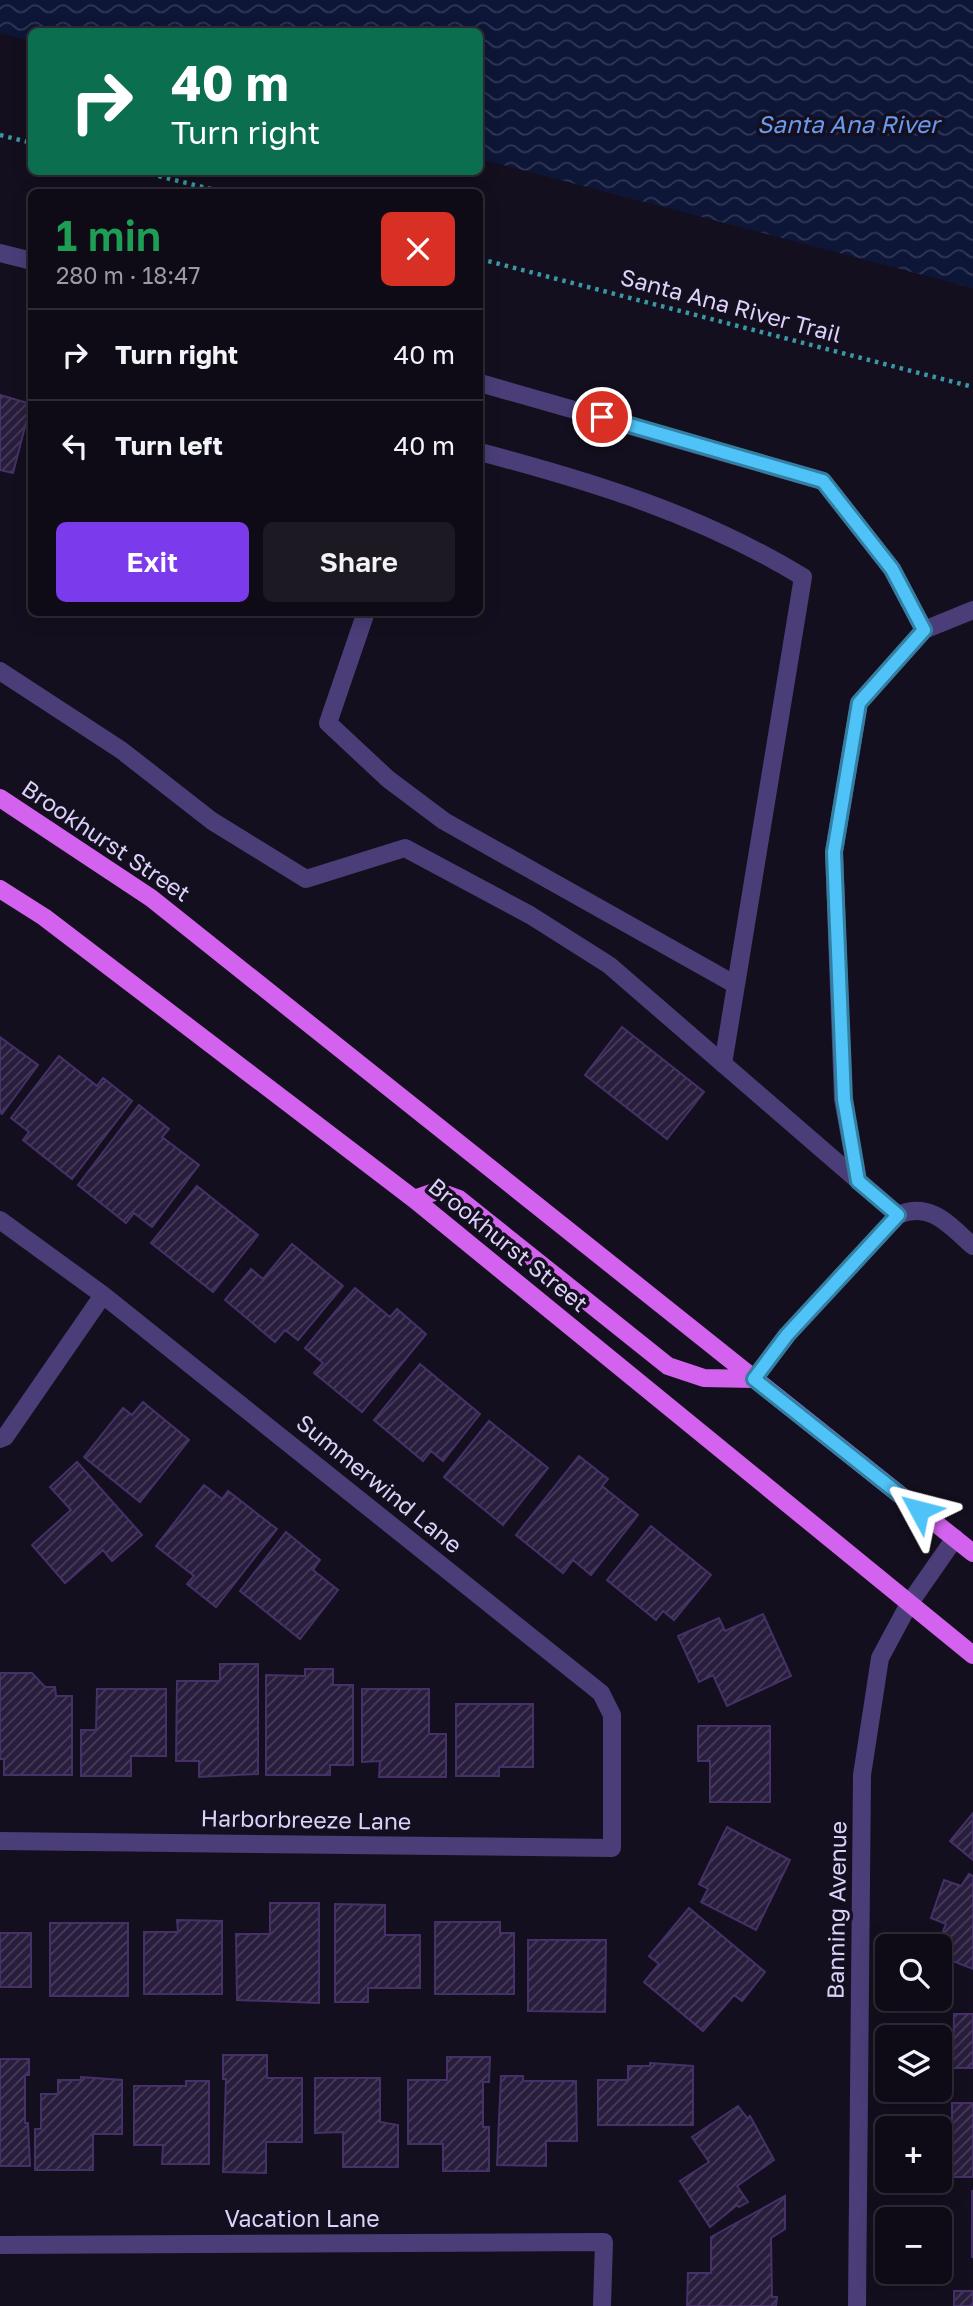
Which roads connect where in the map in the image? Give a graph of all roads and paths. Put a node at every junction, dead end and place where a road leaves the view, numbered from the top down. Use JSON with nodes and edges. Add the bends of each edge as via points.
{"nodes":[{"id":1,"x":0,"y":135,"type":"edge"},
{"id":2,"x":28,"y":142,"type":"edge"},
{"id":3,"x":154,"y":175,"type":"edge"},
{"id":4,"x":211,"y":189,"type":"edge"},
{"id":5,"x":0,"y":253,"type":"edge"},
{"id":6,"x":28,"y":260,"type":"edge"},
{"id":7,"x":483,"y":260,"type":"edge"},
{"id":8,"x":483,"y":384,"type":"edge"},
{"id":9,"x":973,"y":387,"type":"edge"},
{"id":10,"x":483,"y":453,"type":"edge"},
{"id":11,"x":973,"y":610,"type":"edge"},
{"id":12,"x":365,"y":616,"type":"edge"},
{"id":13,"x":924,"y":630,"type":"junction"},
{"id":14,"x":0,"y":671,"type":"edge"},
{"id":15,"x":0,"y":798,"type":"edge"},
{"id":16,"x":0,"y":889,"type":"edge"},
{"id":17,"x":736,"y":985,"type":"junction"},
{"id":18,"x":723,"y":1064,"type":"junction"},
{"id":19,"x":858,"y":1181,"type":"junction"},
{"id":20,"x":414,"y":1199,"type":"junction"},
{"id":21,"x":898,"y":1215,"type":"junction"},
{"id":22,"x":0,"y":1220,"type":"edge"},
{"id":23,"x":973,"y":1246,"type":"edge"},
{"id":24,"x":103,"y":1295,"type":"junction"},
{"id":25,"x":754,"y":1379,"type":"junction"},
{"id":26,"x":0,"y":1439,"type":"edge"},
{"id":27,"x":955,"y":1538,"type":"junction"},
{"id":28,"x":973,"y":1553,"type":"edge"},
{"id":29,"x":909,"y":1604,"type":"junction"},
{"id":30,"x":973,"y":1655,"type":"edge"},
{"id":31,"x":0,"y":1841,"type":"edge"},
{"id":32,"x":612,"y":1848,"type":"joint"},
{"id":33,"x":0,"y":2245,"type":"edge"},
{"id":34,"x":602,"y":2306,"type":"edge"},
{"id":35,"x":857,"y":2306,"type":"edge"}],
"edges":[{"from":1,"to":2,"type":"path"},
{"from":3,"to":4,"type":"path"},
{"from":5,"to":6,"type":"street"},
{"from":7,"to":9,"type":"path","name":"Santa Ana River Trail"},
{"from":8,"to":13,"type":"street","via":[[823,481],[892,569]]},
{"from":10,"to":17,"type":"street","via":[[586,479],[687,517],[757,549],[803,577]]},
{"from":11,"to":13,"type":"street"},
{"from":12,"to":17,"type":"street","via":[[328,723],[388,779],[444,821]]},
{"from":13,"to":19,"type":"street","via":[[859,703],[834,852],[844,1099]]},
{"from":14,"to":18,"type":"street","via":[[121,750],[212,821],[306,878],[405,848],[507,903],[609,965]]},
{"from":15,"to":25,"type":"main road","name":"Brookhurst Street","via":[[151,898]]},
{"from":16,"to":20,"type":"main road","name":"Brookhurst Street","via":[[44,917]]},
{"from":17,"to":18,"type":"street"},
{"from":18,"to":19,"type":"street"},
{"from":19,"to":21,"type":"street"},
{"from":20,"to":25,"type":"main road","via":[[437,1191],[459,1199],[668,1366],[704,1378]]},
{"from":20,"to":29,"type":"main road","name":"Brookhurst Street"},
{"from":21,"to":23,"type":"street","via":[[914,1209],[930,1212]]},
{"from":21,"to":25,"type":"street","via":[[787,1335]]},
{"from":22,"to":24,"type":"street","name":"Summerwind Lane"},
{"from":24,"to":26,"type":"street"},
{"from":24,"to":32,"type":"street","name":"Summerwind Lane","via":[[601,1693],[612,1715]]},
{"from":25,"to":27,"type":"main road","name":"Brookhurst Street"},
{"from":27,"to":28,"type":"main road","name":"Brookhurst Street"},
{"from":27,"to":29,"type":"street","name":"Banning Avenue"},
{"from":29,"to":30,"type":"main road","name":"Brookhurst Street"},
{"from":29,"to":35,"type":"street","name":"Banning Avenue","via":[[880,1658],[862,1775]]},
{"from":31,"to":32,"type":"street","name":"Harborbreeze Lane"},
{"from":33,"to":34,"type":"street","name":"Vacation Lane","via":[[604,2242]]}]}
